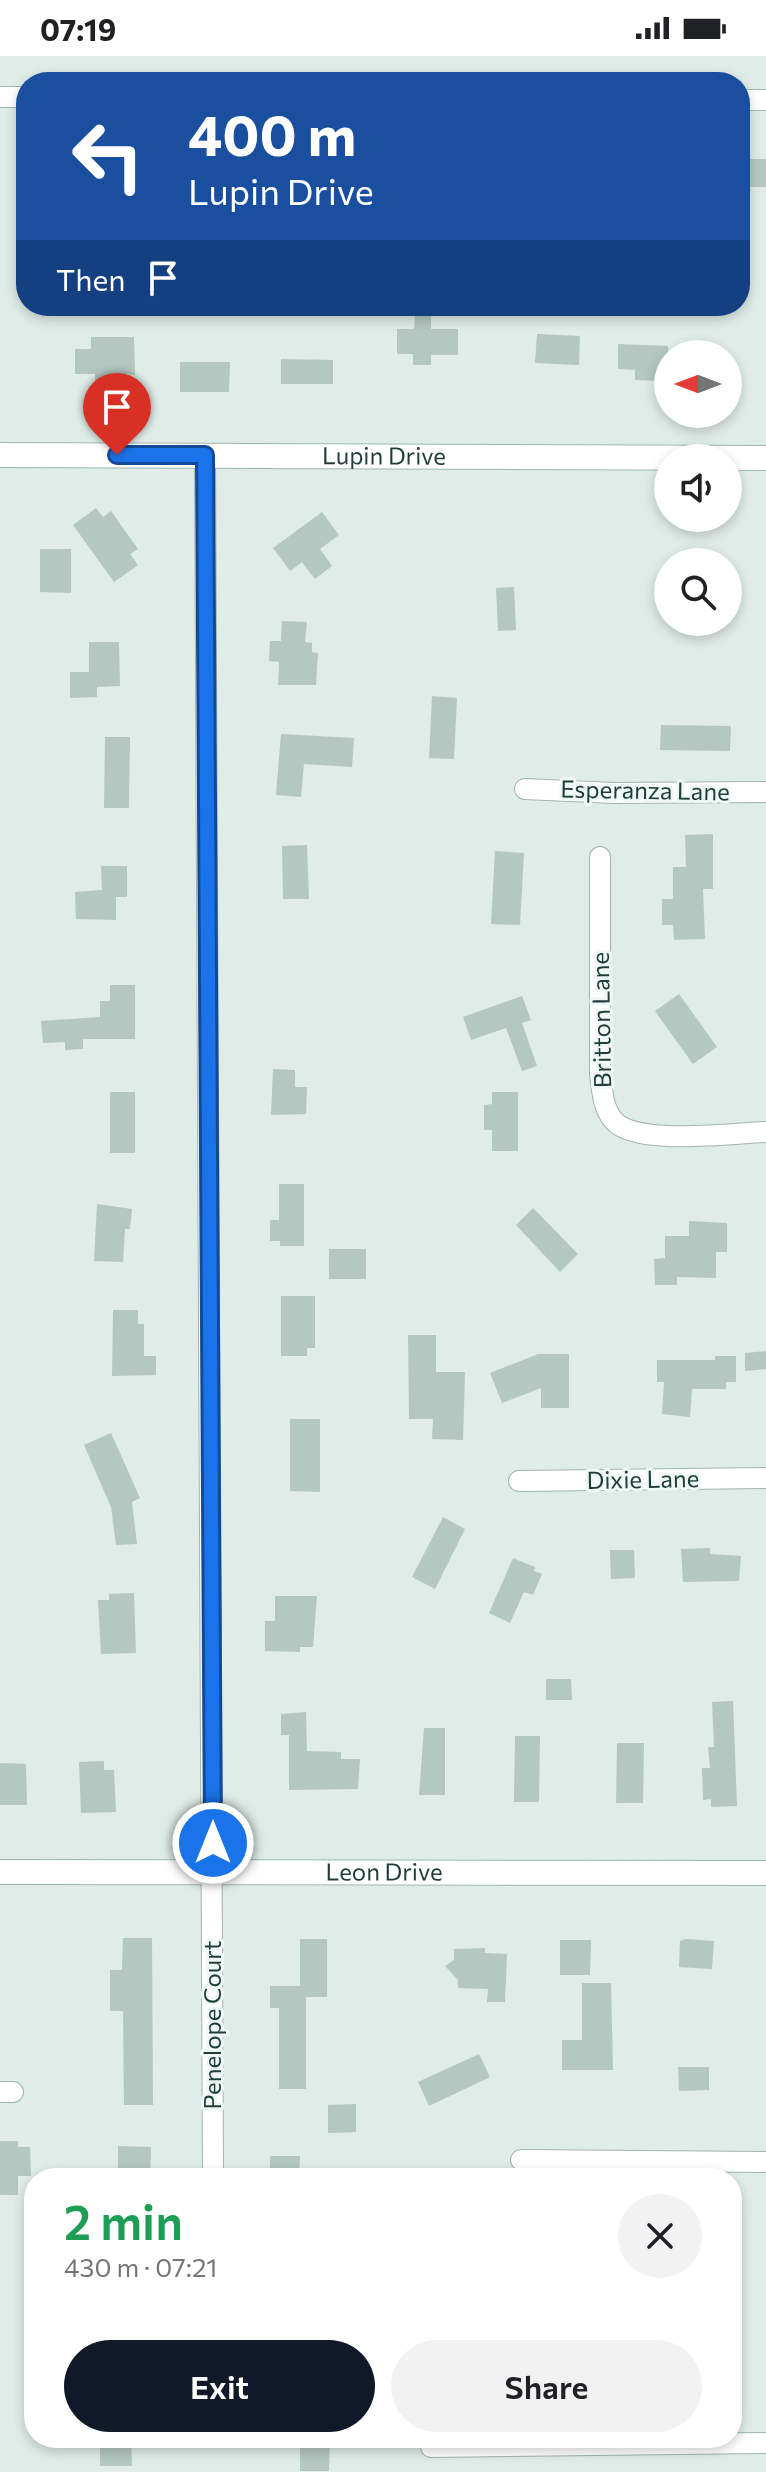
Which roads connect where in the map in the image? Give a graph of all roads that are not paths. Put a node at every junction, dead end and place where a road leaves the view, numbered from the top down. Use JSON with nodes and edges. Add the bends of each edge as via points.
{"nodes":[{"id":1,"x":0,"y":455,"type":"edge"},
{"id":2,"x":205,"y":455,"type":"junction"},
{"id":3,"x":766,"y":458,"type":"edge"},
{"id":4,"x":525,"y":789,"type":"dead end"},
{"id":5,"x":766,"y":792,"type":"edge"},
{"id":6,"x":600,"y":857,"type":"dead end"},
{"id":7,"x":766,"y":1132,"type":"edge"},
{"id":8,"x":766,"y":1478,"type":"edge"},
{"id":9,"x":519,"y":1481,"type":"dead end"},
{"id":10,"x":0,"y":1872,"type":"edge"},
{"id":11,"x":213,"y":1873,"type":"junction"},
{"id":12,"x":766,"y":1873,"type":"edge"},
{"id":13,"x":521,"y":2160,"type":"dead end"},
{"id":14,"x":766,"y":2162,"type":"edge"},
{"id":15,"x":213,"y":2168,"type":"edge"},
{"id":16,"x":742,"y":2443,"type":"edge"},
{"id":17,"x":766,"y":2443,"type":"edge"}],
"edges":[{"from":1,"to":2,"type":"street","name":"Lupin Drive"},
{"from":2,"to":3,"type":"street","name":"Lupin Drive"},
{"from":2,"to":11,"type":"street","name":"Penelope Court"},
{"from":4,"to":5,"type":"street","name":"Esperanza Lane"},
{"from":6,"to":7,"type":"street","name":"Britton Lane","via":[[600,1074],[613,1120],[642,1134]]},
{"from":8,"to":9,"type":"street","name":"Dixie Lane"},
{"from":10,"to":11,"type":"street","name":"Leon Drive"},
{"from":11,"to":12,"type":"street","name":"Leon Drive"},
{"from":11,"to":15,"type":"street","name":"Penelope Court"},
{"from":13,"to":14,"type":"street"},
{"from":16,"to":17,"type":"street"}]}
